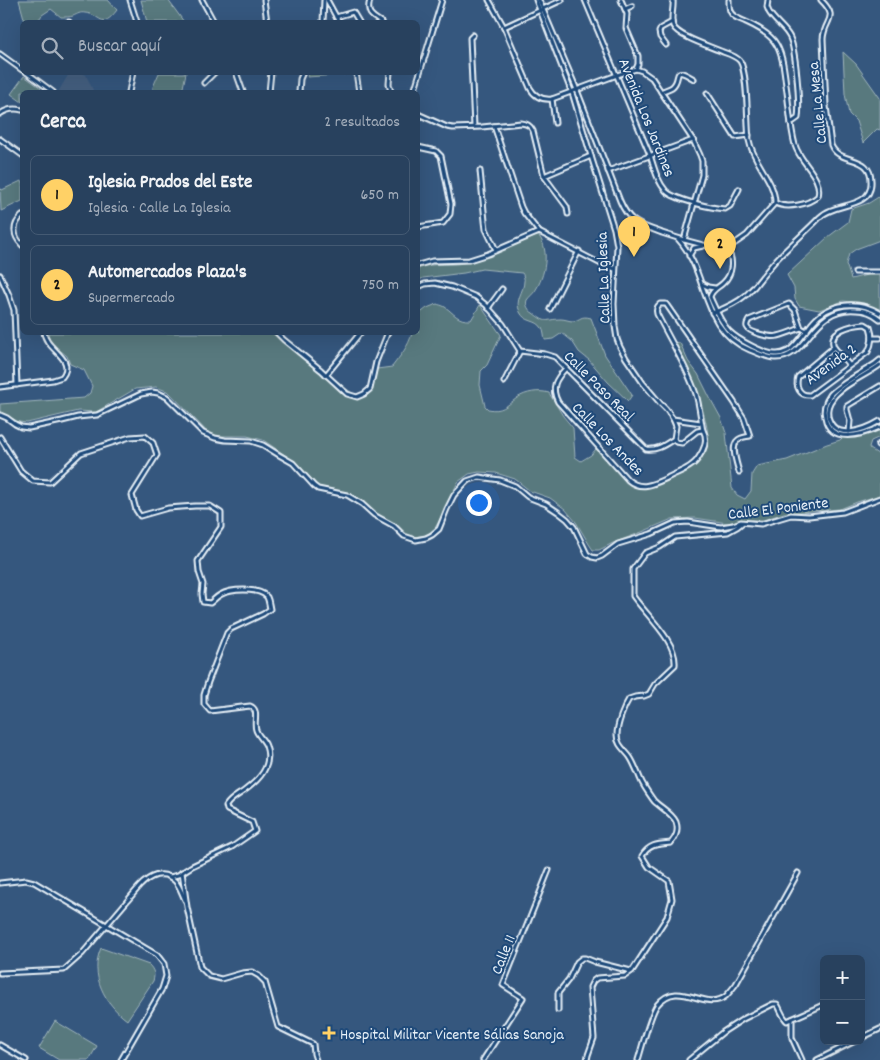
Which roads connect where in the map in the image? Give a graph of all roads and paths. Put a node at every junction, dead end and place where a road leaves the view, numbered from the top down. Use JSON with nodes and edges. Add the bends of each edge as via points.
{"nodes":[{"id":1,"x":130,"y":0,"type":"edge"},
{"id":2,"x":202,"y":0,"type":"edge"},
{"id":3,"x":264,"y":0,"type":"edge"},
{"id":4,"x":325,"y":0,"type":"edge"},
{"id":5,"x":370,"y":0,"type":"edge"},
{"id":6,"x":442,"y":0,"type":"edge"},
{"id":7,"x":489,"y":0,"type":"edge"},
{"id":8,"x":537,"y":0,"type":"edge"},
{"id":9,"x":562,"y":0,"type":"edge"},
{"id":10,"x":586,"y":0,"type":"edge"},
{"id":11,"x":621,"y":0,"type":"edge"},
{"id":12,"x":674,"y":0,"type":"edge"},
{"id":13,"x":729,"y":0,"type":"edge"},
{"id":14,"x":768,"y":0,"type":"edge"},
{"id":15,"x":821,"y":0,"type":"edge"},
{"id":16,"x":632,"y":6,"type":"dead end"},
{"id":17,"x":541,"y":9,"type":"junction"},
{"id":18,"x":625,"y":9,"type":"junction"},
{"id":19,"x":336,"y":17,"type":"junction"},
{"id":20,"x":136,"y":20,"type":"edge"},
{"id":21,"x":213,"y":20,"type":"edge"},
{"id":22,"x":267,"y":20,"type":"edge"},
{"id":23,"x":323,"y":20,"type":"edge"},
{"id":24,"x":338,"y":20,"type":"edge"},
{"id":25,"x":358,"y":20,"type":"edge"},
{"id":26,"x":378,"y":20,"type":"edge"},
{"id":27,"x":672,"y":22,"type":"junction"},
{"id":28,"x":504,"y":27,"type":"junction"},
{"id":29,"x":473,"y":35,"type":"dead end"},
{"id":30,"x":666,"y":46,"type":"dead end"},
{"id":31,"x":0,"y":54,"type":"edge"},
{"id":32,"x":20,"y":69,"type":"edge"},
{"id":33,"x":636,"y":70,"type":"junction"},
{"id":34,"x":420,"y":72,"type":"edge"},
{"id":35,"x":30,"y":75,"type":"edge"},
{"id":36,"x":132,"y":75,"type":"edge"},
{"id":37,"x":212,"y":75,"type":"edge"},
{"id":38,"x":237,"y":75,"type":"edge"},
{"id":39,"x":271,"y":75,"type":"edge"},
{"id":40,"x":302,"y":75,"type":"edge"},
{"id":41,"x":356,"y":75,"type":"edge"},
{"id":42,"x":390,"y":75,"type":"edge"},
{"id":43,"x":419,"y":75,"type":"edge"},
{"id":44,"x":617,"y":75,"type":"junction"},
{"id":45,"x":694,"y":79,"type":"dead end"},
{"id":46,"x":204,"y":83,"type":"dead end"},
{"id":47,"x":576,"y":89,"type":"junction"},
{"id":48,"x":50,"y":90,"type":"edge"},
{"id":49,"x":129,"y":90,"type":"edge"},
{"id":50,"x":242,"y":90,"type":"edge"},
{"id":51,"x":269,"y":90,"type":"edge"},
{"id":52,"x":299,"y":90,"type":"edge"},
{"id":53,"x":359,"y":90,"type":"edge"},
{"id":54,"x":390,"y":90,"type":"edge"},
{"id":55,"x":415,"y":90,"type":"edge"},
{"id":56,"x":661,"y":92,"type":"junction"},
{"id":57,"x":707,"y":92,"type":"dead end"},
{"id":58,"x":572,"y":93,"type":"junction"},
{"id":59,"x":552,"y":99,"type":"junction"},
{"id":60,"x":20,"y":110,"type":"edge"},
{"id":61,"x":0,"y":114,"type":"edge"},
{"id":62,"x":420,"y":115,"type":"edge"},
{"id":63,"x":555,"y":123,"type":"dead end"},
{"id":64,"x":791,"y":123,"type":"junction"},
{"id":65,"x":494,"y":126,"type":"junction"},
{"id":66,"x":474,"y":127,"type":"junction"},
{"id":67,"x":749,"y":135,"type":"junction"},
{"id":68,"x":0,"y":139,"type":"edge"},
{"id":69,"x":693,"y":140,"type":"junction"},
{"id":70,"x":420,"y":147,"type":"edge"},
{"id":71,"x":20,"y":154,"type":"edge"},
{"id":72,"x":650,"y":155,"type":"junction"},
{"id":73,"x":591,"y":156,"type":"junction"},
{"id":74,"x":480,"y":171,"type":"dead end"},
{"id":75,"x":608,"y":171,"type":"junction"},
{"id":76,"x":544,"y":176,"type":"junction"},
{"id":77,"x":739,"y":189,"type":"dead end"},
{"id":78,"x":694,"y":202,"type":"junction"},
{"id":79,"x":775,"y":203,"type":"junction"},
{"id":80,"x":568,"y":214,"type":"dead end"},
{"id":81,"x":20,"y":218,"type":"edge"},
{"id":82,"x":420,"y":228,"type":"edge"},
{"id":83,"x":539,"y":232,"type":"junction"},
{"id":84,"x":677,"y":238,"type":"junction"},
{"id":85,"x":684,"y":240,"type":"junction"},
{"id":86,"x":20,"y":243,"type":"edge"},
{"id":87,"x":706,"y":246,"type":"junction"},
{"id":88,"x":727,"y":249,"type":"junction"},
{"id":89,"x":496,"y":250,"type":"junction"},
{"id":90,"x":579,"y":251,"type":"junction"},
{"id":91,"x":689,"y":256,"type":"junction"},
{"id":92,"x":420,"y":264,"type":"edge"},
{"id":93,"x":615,"y":270,"type":"junction"},
{"id":94,"x":854,"y":272,"type":"dead end"},
{"id":95,"x":880,"y":272,"type":"edge"},
{"id":96,"x":0,"y":275,"type":"edge"},
{"id":97,"x":702,"y":284,"type":"junction"},
{"id":98,"x":420,"y":286,"type":"edge"},
{"id":99,"x":716,"y":288,"type":"junction"},
{"id":100,"x":502,"y":290,"type":"dead end"},
{"id":101,"x":488,"y":308,"type":"junction"},
{"id":102,"x":550,"y":309,"type":"dead end"},
{"id":103,"x":717,"y":311,"type":"junction"},
{"id":104,"x":712,"y":313,"type":"junction"},
{"id":105,"x":880,"y":313,"type":"edge"},
{"id":106,"x":880,"y":319,"type":"edge"},
{"id":107,"x":801,"y":328,"type":"junction"},
{"id":108,"x":807,"y":330,"type":"junction"},
{"id":109,"x":810,"y":334,"type":"junction"},
{"id":110,"x":45,"y":335,"type":"edge"},
{"id":111,"x":279,"y":335,"type":"edge"},
{"id":112,"x":359,"y":335,"type":"edge"},
{"id":113,"x":387,"y":335,"type":"edge"},
{"id":114,"x":872,"y":338,"type":"junction"},
{"id":115,"x":880,"y":338,"type":"edge"},
{"id":116,"x":834,"y":347,"type":"junction"},
{"id":117,"x":520,"y":352,"type":"junction"},
{"id":118,"x":880,"y":360,"type":"edge"},
{"id":119,"x":880,"y":364,"type":"edge"},
{"id":120,"x":850,"y":366,"type":"junction"},
{"id":121,"x":566,"y":368,"type":"junction"},
{"id":122,"x":326,"y":375,"type":"junction"},
{"id":123,"x":504,"y":382,"type":"dead end"},
{"id":124,"x":17,"y":385,"type":"junction"},
{"id":125,"x":880,"y":386,"type":"edge"},
{"id":126,"x":0,"y":387,"type":"edge"},
{"id":127,"x":0,"y":415,"type":"edge"},
{"id":128,"x":673,"y":419,"type":"junction"},
{"id":129,"x":880,"y":421,"type":"edge"},
{"id":130,"x":701,"y":423,"type":"junction"},
{"id":131,"x":880,"y":427,"type":"edge"},
{"id":132,"x":702,"y":430,"type":"junction"},
{"id":133,"x":849,"y":434,"type":"junction"},
{"id":134,"x":0,"y":437,"type":"edge"},
{"id":135,"x":674,"y":438,"type":"junction"},
{"id":136,"x":739,"y":472,"type":"dead end"},
{"id":137,"x":880,"y":498,"type":"edge"},
{"id":138,"x":743,"y":522,"type":"junction"},
{"id":139,"x":549,"y":870,"type":"dead end"},
{"id":140,"x":182,"y":871,"type":"junction"},
{"id":141,"x":798,"y":873,"type":"dead end"},
{"id":142,"x":170,"y":878,"type":"junction"},
{"id":143,"x":0,"y":883,"type":"edge"},
{"id":144,"x":187,"y":906,"type":"junction"},
{"id":145,"x":106,"y":924,"type":"junction"},
{"id":146,"x":632,"y":971,"type":"junction"},
{"id":147,"x":0,"y":973,"type":"edge"},
{"id":148,"x":820,"y":1006,"type":"edge"},
{"id":149,"x":558,"y":1010,"type":"dead end"},
{"id":150,"x":792,"y":1020,"type":"junction"},
{"id":151,"x":880,"y":1029,"type":"edge"},
{"id":152,"x":865,"y":1036,"type":"edge"},
{"id":153,"x":0,"y":1045,"type":"edge"},
{"id":154,"x":847,"y":1045,"type":"edge"},
{"id":155,"x":26,"y":1060,"type":"edge"},
{"id":156,"x":121,"y":1060,"type":"edge"},
{"id":157,"x":316,"y":1060,"type":"edge"},
{"id":158,"x":484,"y":1060,"type":"edge"},
{"id":159,"x":588,"y":1060,"type":"edge"},
{"id":160,"x":638,"y":1060,"type":"edge"},
{"id":161,"x":689,"y":1060,"type":"edge"},
{"id":162,"x":802,"y":1060,"type":"edge"},
{"id":163,"x":817,"y":1060,"type":"edge"}],
"edges":[{"from":1,"to":20,"type":"street"},
{"from":2,"to":21,"type":"street"},
{"from":3,"to":22,"type":"street"},
{"from":4,"to":19,"type":"street"},
{"from":4,"to":23,"type":"street"},
{"from":5,"to":26,"type":"street","via":[[369,12]]},
{"from":6,"to":34,"type":"street"},
{"from":7,"to":28,"type":"street"},
{"from":8,"to":17,"type":"street"},
{"from":9,"to":17,"type":"street"},
{"from":10,"to":44,"type":"street","name":"Avenida Los Jardines"},
{"from":11,"to":18,"type":"street"},
{"from":12,"to":27,"type":"street"},
{"from":13,"to":64,"type":"street","via":[[729,7],[736,18],[770,36],[778,47]]},
{"from":14,"to":64,"type":"street","name":"Calle La Mesa","via":[[768,12],[790,37],[794,48],[799,112],[798,118]]},
{"from":15,"to":103,"type":"street","name":"Calle La Mesa","via":[[830,12],[823,39],[832,149],[868,168],[870,192],[860,201],[823,215],[747,295]]},
{"from":16,"to":18,"type":"street"},
{"from":17,"to":28,"type":"street"},
{"from":17,"to":47,"type":"street"},
{"from":17,"to":58,"type":"street","name":"Calle La Iglesia"},
{"from":18,"to":33,"type":"street","via":[[626,28],[638,56]]},
{"from":19,"to":24,"type":"street"},
{"from":19,"to":25,"type":"street","via":[[353,12]]},
{"from":27,"to":30,"type":"street","via":[[659,32]]},
{"from":27,"to":67,"type":"street","via":[[678,33],[740,62],[744,74]]},
{"from":28,"to":59,"type":"street","via":[[532,92],[540,98]]},
{"from":29,"to":66,"type":"street","via":[[470,38]]},
{"from":31,"to":32,"type":"street"},
{"from":33,"to":44,"type":"street"},
{"from":33,"to":56,"type":"street","via":[[650,76]]},
{"from":35,"to":48,"type":"street"},
{"from":36,"to":49,"type":"street"},
{"from":37,"to":46,"type":"street"},
{"from":38,"to":50,"type":"street"},
{"from":39,"to":51,"type":"street"},
{"from":40,"to":52,"type":"street"},
{"from":41,"to":53,"type":"street"},
{"from":42,"to":54,"type":"street"},
{"from":43,"to":55,"type":"street"},
{"from":44,"to":47,"type":"street"},
{"from":44,"to":72,"type":"street","name":"Avenida Los Jardines"},
{"from":45,"to":56,"type":"street","via":[[680,72],[672,87]]},
{"from":47,"to":58,"type":"street"},
{"from":47,"to":75,"type":"street"},
{"from":56,"to":69,"type":"street"},
{"from":57,"to":67,"type":"street","via":[[736,137]]},
{"from":58,"to":59,"type":"street"},
{"from":58,"to":73,"type":"street","name":"Calle La Iglesia"},
{"from":59,"to":63,"type":"street"},
{"from":60,"to":61,"type":"street","via":[[9,109]]},
{"from":62,"to":66,"type":"street","via":[[448,128]]},
{"from":64,"to":79,"type":"street","via":[[796,147],[816,180],[819,193],[810,202],[780,206]]},
{"from":65,"to":66,"type":"street"},
{"from":65,"to":76,"type":"street","via":[[521,123],[531,127]]},
{"from":65,"to":83,"type":"street","via":[[520,207]]},
{"from":67,"to":79,"type":"street","via":[[753,151],[773,190]]},
{"from":68,"to":71,"type":"street"},
{"from":69,"to":72,"type":"street"},
{"from":69,"to":78,"type":"street","via":[[702,168]]},
{"from":70,"to":82,"type":"street","via":[[436,151],[441,156],[451,204],[450,214],[443,223]]},
{"from":72,"to":75,"type":"street"},
{"from":72,"to":78,"type":"street","name":"Avenida Los Jardines","via":[[664,189]]},
{"from":73,"to":76,"type":"street"},
{"from":73,"to":93,"type":"street","name":"Calle La Iglesia","via":[[614,229]]},
{"from":74,"to":89,"type":"street","via":[[486,229]]},
{"from":75,"to":84,"type":"street","via":[[630,217],[641,225]]},
{"from":76,"to":80,"type":"street","via":[[567,207]]},
{"from":77,"to":78,"type":"street","name":"Avenida Los Jardines","via":[[725,209]]},
{"from":78,"to":85,"type":"street"},
{"from":79,"to":88,"type":"street","via":[[747,235]]},
{"from":81,"to":86,"type":"street","via":[[14,230]]},
{"from":83,"to":89,"type":"street"},
{"from":83,"to":90,"type":"street"},
{"from":84,"to":85,"type":"street"},
{"from":84,"to":91,"type":"street"},
{"from":85,"to":87,"type":"street"},
{"from":87,"to":88,"type":"street"},
{"from":87,"to":91,"type":"street","via":[[694,248]]},
{"from":88,"to":99,"type":"street","via":[[732,266],[726,280]]},
{"from":89,"to":92,"type":"street","via":[[469,260]]},
{"from":90,"to":93,"type":"street"},
{"from":90,"to":102,"type":"street"},
{"from":91,"to":97,"type":"street"},
{"from":93,"to":128,"type":"street","name":"Calle La Iglesia","via":[[614,320],[620,347],[643,383]]},
{"from":94,"to":95,"type":"street"},
{"from":96,"to":124,"type":"street","via":[[14,310]]},
{"from":97,"to":99,"type":"street"},
{"from":97,"to":104,"type":"street"},
{"from":98,"to":101,"type":"street","via":[[430,283],[447,285],[476,297]]},
{"from":99,"to":103,"type":"street","via":[[710,297]]},
{"from":100,"to":101,"type":"street"},
{"from":101,"to":117,"type":"street"},
{"from":103,"to":104,"type":"street","name":"Calle La Mesa"},
{"from":103,"to":108,"type":"street","via":[[737,339],[774,354],[789,350]]},
{"from":104,"to":109,"type":"street","via":[[722,330],[743,348],[770,357],[789,356]]},
{"from":105,"to":108,"type":"street","via":[[858,304],[838,306],[820,315]]},
{"from":106,"to":109,"type":"street","via":[[865,311],[836,312]]},
{"from":107,"to":107,"type":"street","via":[[795,310],[789,304],[749,320],[747,326],[751,331],[773,337]]},
{"from":107,"to":108,"type":"street"},
{"from":108,"to":109,"type":"street"},
{"from":110,"to":124,"type":"street","via":[[65,363],[64,374],[53,380]]},
{"from":111,"to":122,"type":"street"},
{"from":112,"to":122,"type":"street"},
{"from":113,"to":122,"type":"street","via":[[376,362],[372,384],[364,394],[350,396]]},
{"from":114,"to":115,"type":"street","name":"Avenida 2"},
{"from":114,"to":116,"type":"street","name":"Avenida 2","via":[[868,325],[851,325],[834,336]]},
{"from":114,"to":120,"type":"street","name":"Avenida 2","via":[[868,352]]},
{"from":116,"to":120,"type":"street"},
{"from":116,"to":120,"type":"street","name":"Avenida 2","via":[[798,377],[799,391],[810,394]]},
{"from":117,"to":121,"type":"street","name":"Calle Paso Real","via":[[549,354]]},
{"from":117,"to":123,"type":"street"},
{"from":118,"to":133,"type":"street","via":[[835,390],[826,402],[824,416],[829,428],[838,435]]},
{"from":119,"to":133,"type":"street","via":[[840,391],[830,402],[828,413],[832,426]]},
{"from":121,"to":132,"type":"street","name":"Calle Los Andes","via":[[554,388],[558,402],[633,484],[656,483],[696,462],[706,439]]},
{"from":121,"to":135,"type":"street","name":"Calle Paso Real","via":[[644,448],[657,449]]},
{"from":124,"to":126,"type":"street"},
{"from":125,"to":133,"type":"street","via":[[847,406]]},
{"from":127,"to":138,"type":"street","name":"Calle El Poniente","via":[[29,428],[97,414],[141,394],[158,393],[167,397],[203,433],[215,438],[263,445],[294,463],[318,489],[346,495],[404,536],[416,540],[437,532],[454,494],[467,481],[479,477],[508,482],[528,497],[558,512],[574,527],[588,554],[597,558],[618,544],[675,523],[721,527]]},
{"from":128,"to":130,"type":"street"},
{"from":128,"to":135,"type":"street","via":[[676,426]]},
{"from":129,"to":133,"type":"street"},
{"from":130,"to":132,"type":"street","name":"Calle Los Andes"},
{"from":130,"to":136,"type":"street","via":[[688,375],[657,314],[660,304],[666,304],[744,418],[750,436],[741,438],[734,446]]},
{"from":131,"to":133,"type":"street","via":[[861,434]]},
{"from":132,"to":135,"type":"street","name":"Calle Paso Real","via":[[682,442],[676,442]]},
{"from":134,"to":140,"type":"street","via":[[21,471],[33,481],[50,482],[81,453],[130,437],[145,436],[153,443],[157,455],[132,495],[140,516],[168,508],[195,506],[210,506],[220,513],[221,526],[198,561],[204,602],[210,603],[234,590],[250,590],[269,599],[270,609],[227,633],[204,696],[204,704],[210,710],[250,706],[256,712],[255,727],[266,743],[267,767],[226,806],[227,810],[252,822],[255,831],[232,847]]},
{"from":137,"to":138,"type":"street","name":"Calle El Poniente","via":[[843,512],[791,515],[760,524]]},
{"from":138,"to":146,"type":"street","via":[[728,532],[676,537],[645,553],[633,569],[633,596],[672,648],[676,659],[675,665],[649,694],[629,699],[617,736],[641,781],[675,821],[677,829],[671,843],[654,845],[642,856],[650,867],[669,881],[672,898],[667,917]]},
{"from":139,"to":158,"type":"street","name":"Calle 11","via":[[503,985],[523,998]]},
{"from":140,"to":142,"type":"street"},
{"from":140,"to":144,"type":"street"},
{"from":141,"to":160,"type":"street","via":[[731,991],[713,1000],[679,993],[662,1000],[654,1010]]},
{"from":142,"to":144,"type":"street","via":[[176,882]]},
{"from":142,"to":145,"type":"street","via":[[158,875],[146,879]]},
{"from":143,"to":145,"type":"street","via":[[34,882]]},
{"from":144,"to":157,"type":"street","via":[[200,967],[209,976],[220,979],[252,972],[259,976],[265,982],[278,1027],[313,1044]]},
{"from":145,"to":147,"type":"street","via":[[82,954],[64,970]]},
{"from":145,"to":156,"type":"street","via":[[157,956],[164,964],[166,976],[162,989]]},
{"from":146,"to":149,"type":"street","via":[[582,958],[558,993]]},
{"from":146,"to":159,"type":"street","via":[[625,976],[597,978],[590,987],[594,1038]]},
{"from":148,"to":150,"type":"street"},
{"from":150,"to":161,"type":"street","via":[[787,1021],[780,1008],[773,1004],[723,1032]]},
{"from":150,"to":162,"type":"street","via":[[792,1038]]},
{"from":151,"to":152,"type":"street"},
{"from":153,"to":155,"type":"street"},
{"from":154,"to":163,"type":"street"}]}
